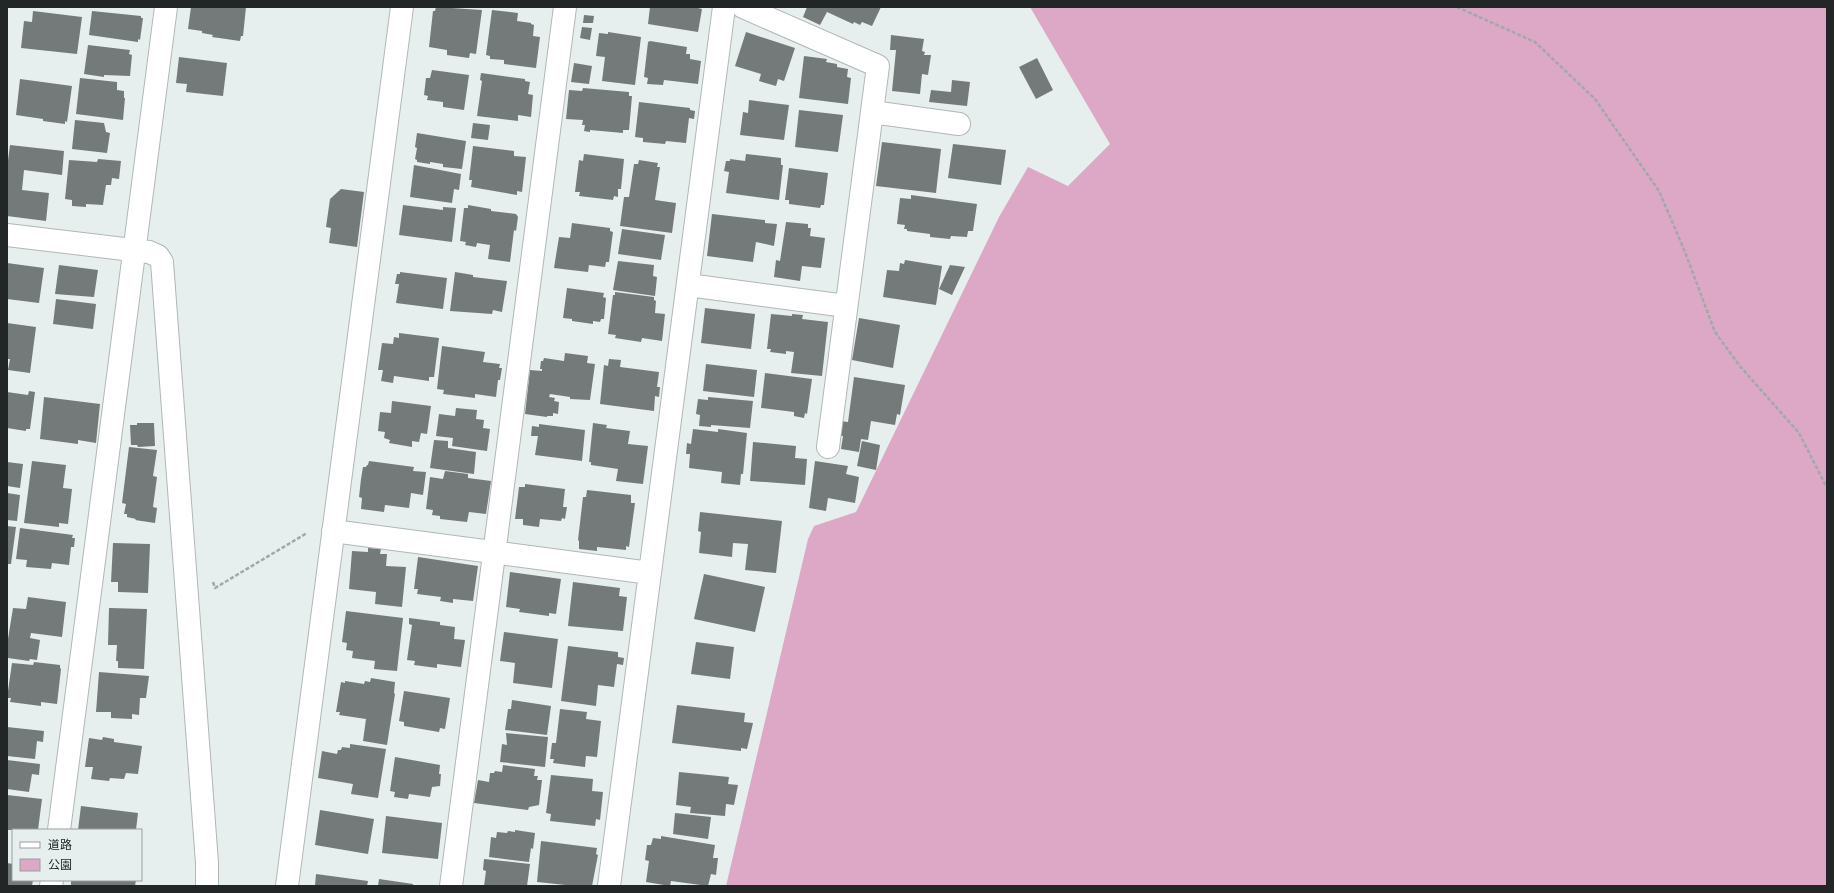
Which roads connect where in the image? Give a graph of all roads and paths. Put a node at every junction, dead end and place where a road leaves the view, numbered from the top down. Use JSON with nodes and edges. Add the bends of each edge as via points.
{"nodes":[{"id":1,"x":166,"y":7,"type":"edge"},
{"id":2,"x":402,"y":7,"type":"edge"},
{"id":3,"x":565,"y":7,"type":"edge"},
{"id":4,"x":724,"y":7,"type":"edge"},
{"id":5,"x":742,"y":7,"type":"edge"},
{"id":6,"x":1457,"y":7,"type":"edge"},
{"id":7,"x":872,"y":112,"type":"junction"},
{"id":8,"x":958,"y":124,"type":"dead end"},
{"id":9,"x":7,"y":235,"type":"edge"},
{"id":10,"x":134,"y":250,"type":"junction"},
{"id":11,"x":688,"y":285,"type":"junction"},
{"id":12,"x":846,"y":306,"type":"junction"},
{"id":13,"x":828,"y":447,"type":"dead end"},
{"id":14,"x":1827,"y":488,"type":"edge"},
{"id":15,"x":333,"y":531,"type":"junction"},
{"id":16,"x":297,"y":539,"type":"dead end"},
{"id":17,"x":494,"y":552,"type":"junction"},
{"id":18,"x":650,"y":574,"type":"junction"},
{"id":19,"x":214,"y":584,"type":"dead end"},
{"id":20,"x":59,"y":829,"type":"edge"},
{"id":21,"x":207,"y":886,"type":"edge"},
{"id":22,"x":286,"y":886,"type":"edge"},
{"id":23,"x":451,"y":886,"type":"edge"},
{"id":24,"x":609,"y":886,"type":"edge"}],
"edges":[{"from":1,"to":10,"type":"street"},
{"from":2,"to":15,"type":"street"},
{"from":3,"to":17,"type":"street"},
{"from":4,"to":11,"type":"street"},
{"from":5,"to":7,"type":"street","via":[[878,66]]},
{"from":6,"to":14,"type":"path","via":[[1535,42],[1595,99],[1659,191],[1716,332],[1739,365],[1799,433]]},
{"from":7,"to":8,"type":"street"},
{"from":7,"to":12,"type":"street"},
{"from":9,"to":10,"type":"street"},
{"from":10,"to":20,"type":"street"},
{"from":10,"to":21,"type":"street","via":[[149,252],[158,256],[162,262]]},
{"from":11,"to":12,"type":"street"},
{"from":11,"to":18,"type":"street"},
{"from":12,"to":13,"type":"street"},
{"from":15,"to":17,"type":"street"},
{"from":15,"to":22,"type":"street"},
{"from":16,"to":19,"type":"path","via":[[215,588]]},
{"from":17,"to":18,"type":"street"},
{"from":17,"to":23,"type":"street"},
{"from":18,"to":24,"type":"street"}]}
